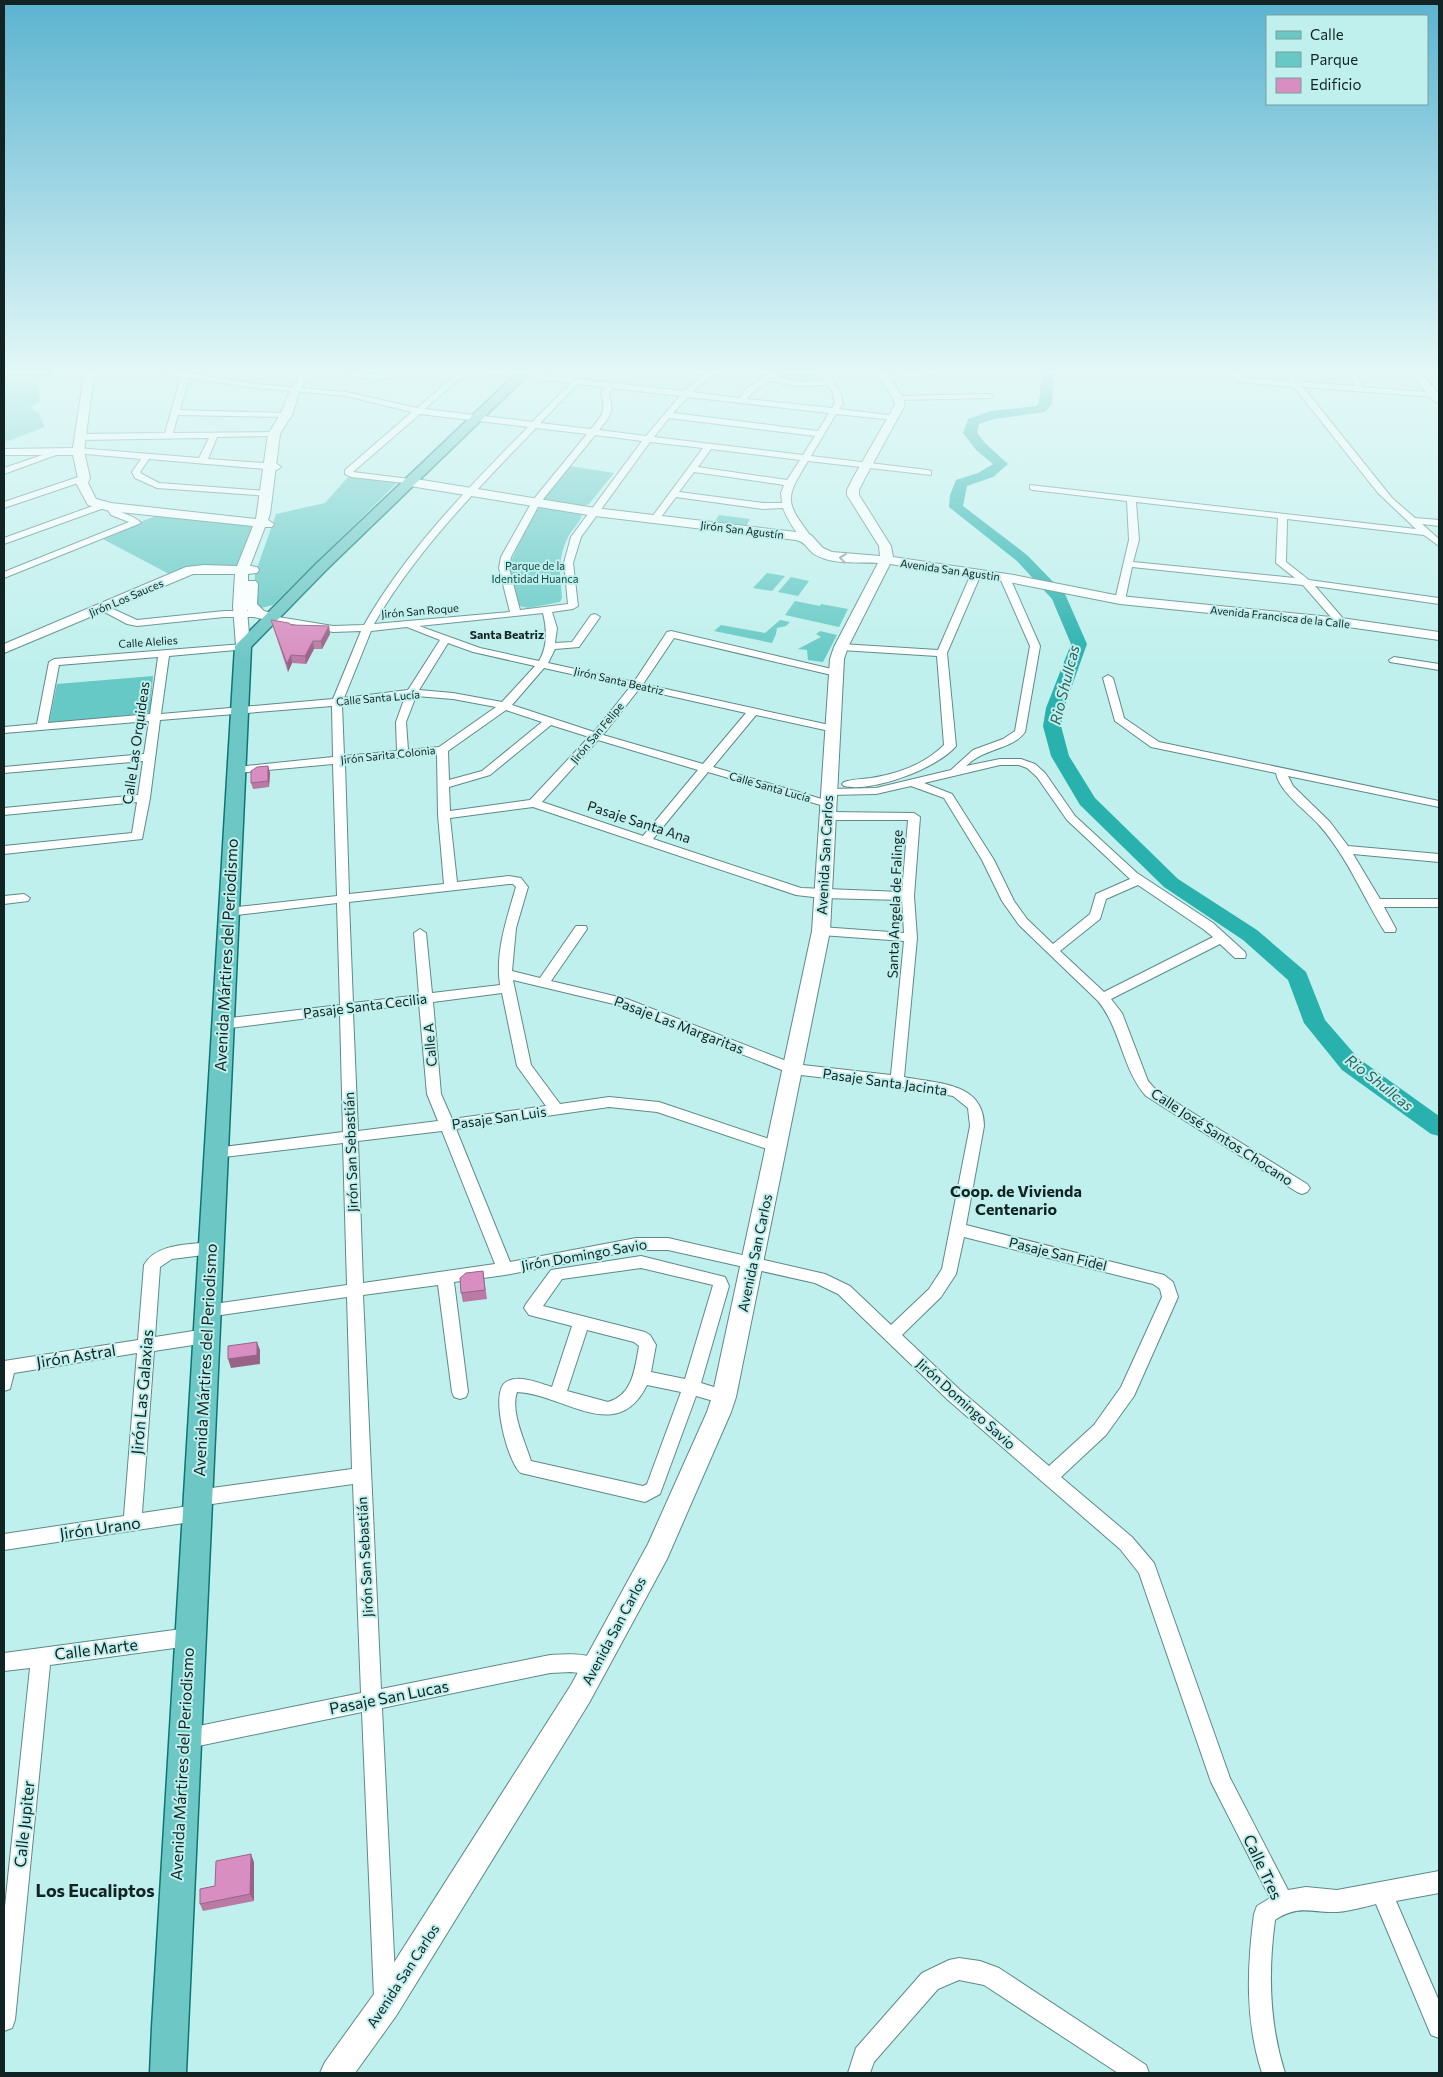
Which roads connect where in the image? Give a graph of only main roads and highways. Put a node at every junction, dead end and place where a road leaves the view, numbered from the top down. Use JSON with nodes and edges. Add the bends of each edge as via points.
{"nodes":[{"id":1,"x":424,"y":469,"type":"edge"},
{"id":2,"x":865,"y":469,"type":"edge"},
{"id":3,"x":410,"y":482,"type":"junction"},
{"id":4,"x":106,"y":506,"type":"road end"},
{"id":5,"x":264,"y":524,"type":"road end"},
{"id":6,"x":807,"y":538,"type":"road end"},
{"id":7,"x":1120,"y":600,"type":"road end"},
{"id":8,"x":1439,"y":636,"type":"edge"},
{"id":9,"x":168,"y":2073,"type":"edge"},
{"id":10,"x":336,"y":2073,"type":"edge"}],
"edges":[{"from":1,"to":3,"type":"main road"},
{"from":2,"to":10,"type":"main road","name":"Avenida San Carlos","via":[[853,495],[885,546],[886,560],[841,647],[836,673],[821,931],[724,1397],[658,1551],[580,1694],[385,2005]]},
{"from":3,"to":6,"type":"main road","name":"Jirón San Agustín","via":[[595,512]]},
{"from":3,"to":9,"type":"main road","name":"Avenida Mártires del Periodismo","via":[[265,615],[243,647],[183,1739]]},
{"from":4,"to":5,"type":"main road"},
{"from":7,"to":8,"type":"main road","name":"Avenida Francisca de la Calle","via":[[1341,622]]}]}
